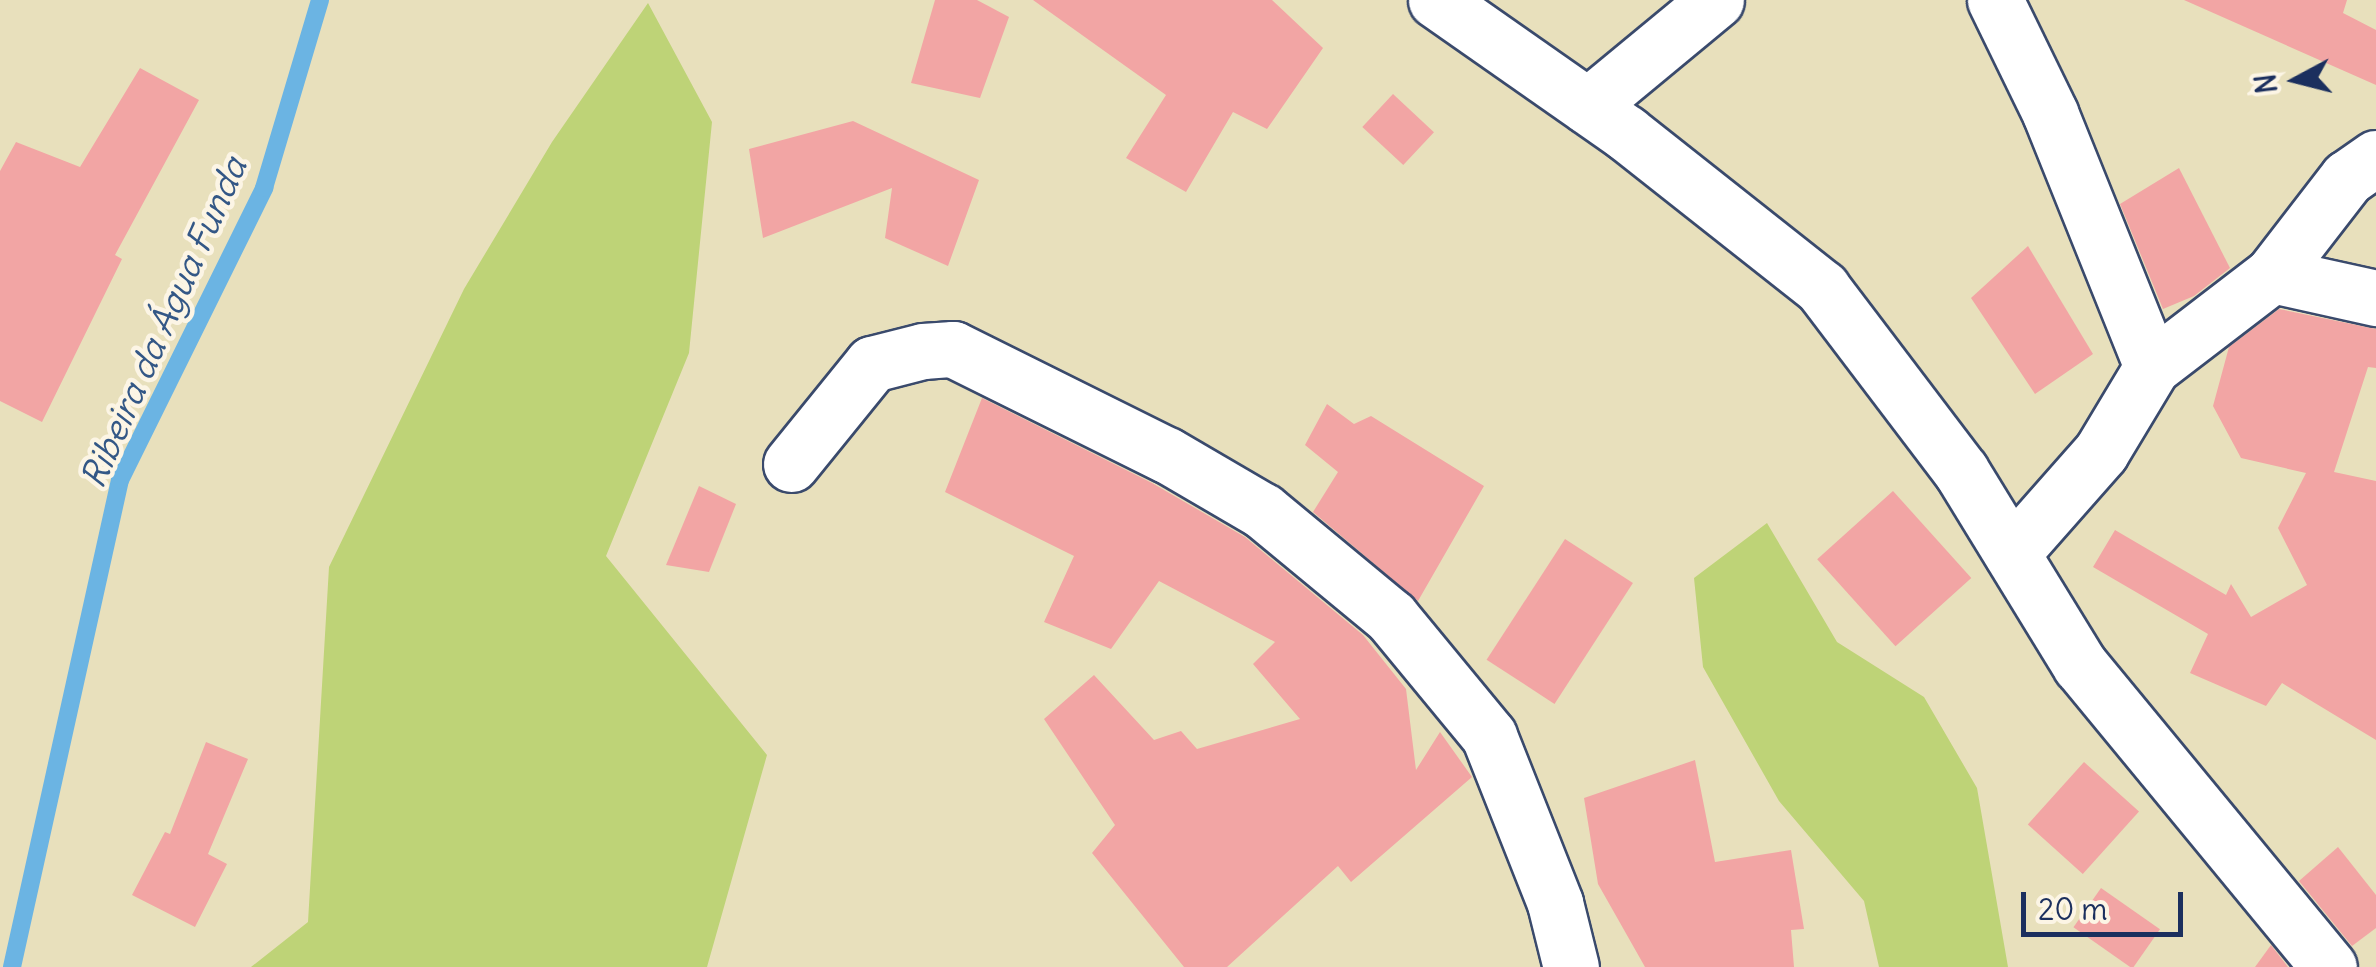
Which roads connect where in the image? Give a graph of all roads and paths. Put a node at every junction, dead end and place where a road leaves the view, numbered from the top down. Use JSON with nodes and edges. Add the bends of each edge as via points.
{"nodes":[{"id":1,"x":1436,"y":0,"type":"edge"},
{"id":2,"x":1716,"y":0,"type":"edge"},
{"id":3,"x":1995,"y":0,"type":"edge"},
{"id":4,"x":1588,"y":106,"type":"junction"},
{"id":5,"x":2376,"y":158,"type":"edge"},
{"id":6,"x":2272,"y":275,"type":"junction"},
{"id":7,"x":2376,"y":298,"type":"edge"},
{"id":8,"x":2152,"y":367,"type":"junction"},
{"id":9,"x":791,"y":464,"type":"dead end"},
{"id":10,"x":2012,"y":553,"type":"junction"},
{"id":11,"x":1572,"y":967,"type":"edge"},
{"id":12,"x":2329,"y":967,"type":"edge"}],
"edges":[{"from":1,"to":4,"type":"street"},
{"from":2,"to":4,"type":"street"},
{"from":3,"to":8,"type":"street","via":[[2050,113]]},
{"from":4,"to":10,"type":"street","via":[[1822,288],[1961,471]]},
{"from":5,"to":6,"type":"street","via":[[2348,178]]},
{"from":6,"to":7,"type":"street"},
{"from":6,"to":8,"type":"street"},
{"from":8,"to":10,"type":"street","via":[[2100,452]]},
{"from":9,"to":11,"type":"street","via":[[872,364],[953,349],[1167,454],[1262,511],[1391,617],[1489,736],[1555,903]]},
{"from":10,"to":12,"type":"street","via":[[2080,664]]}]}
